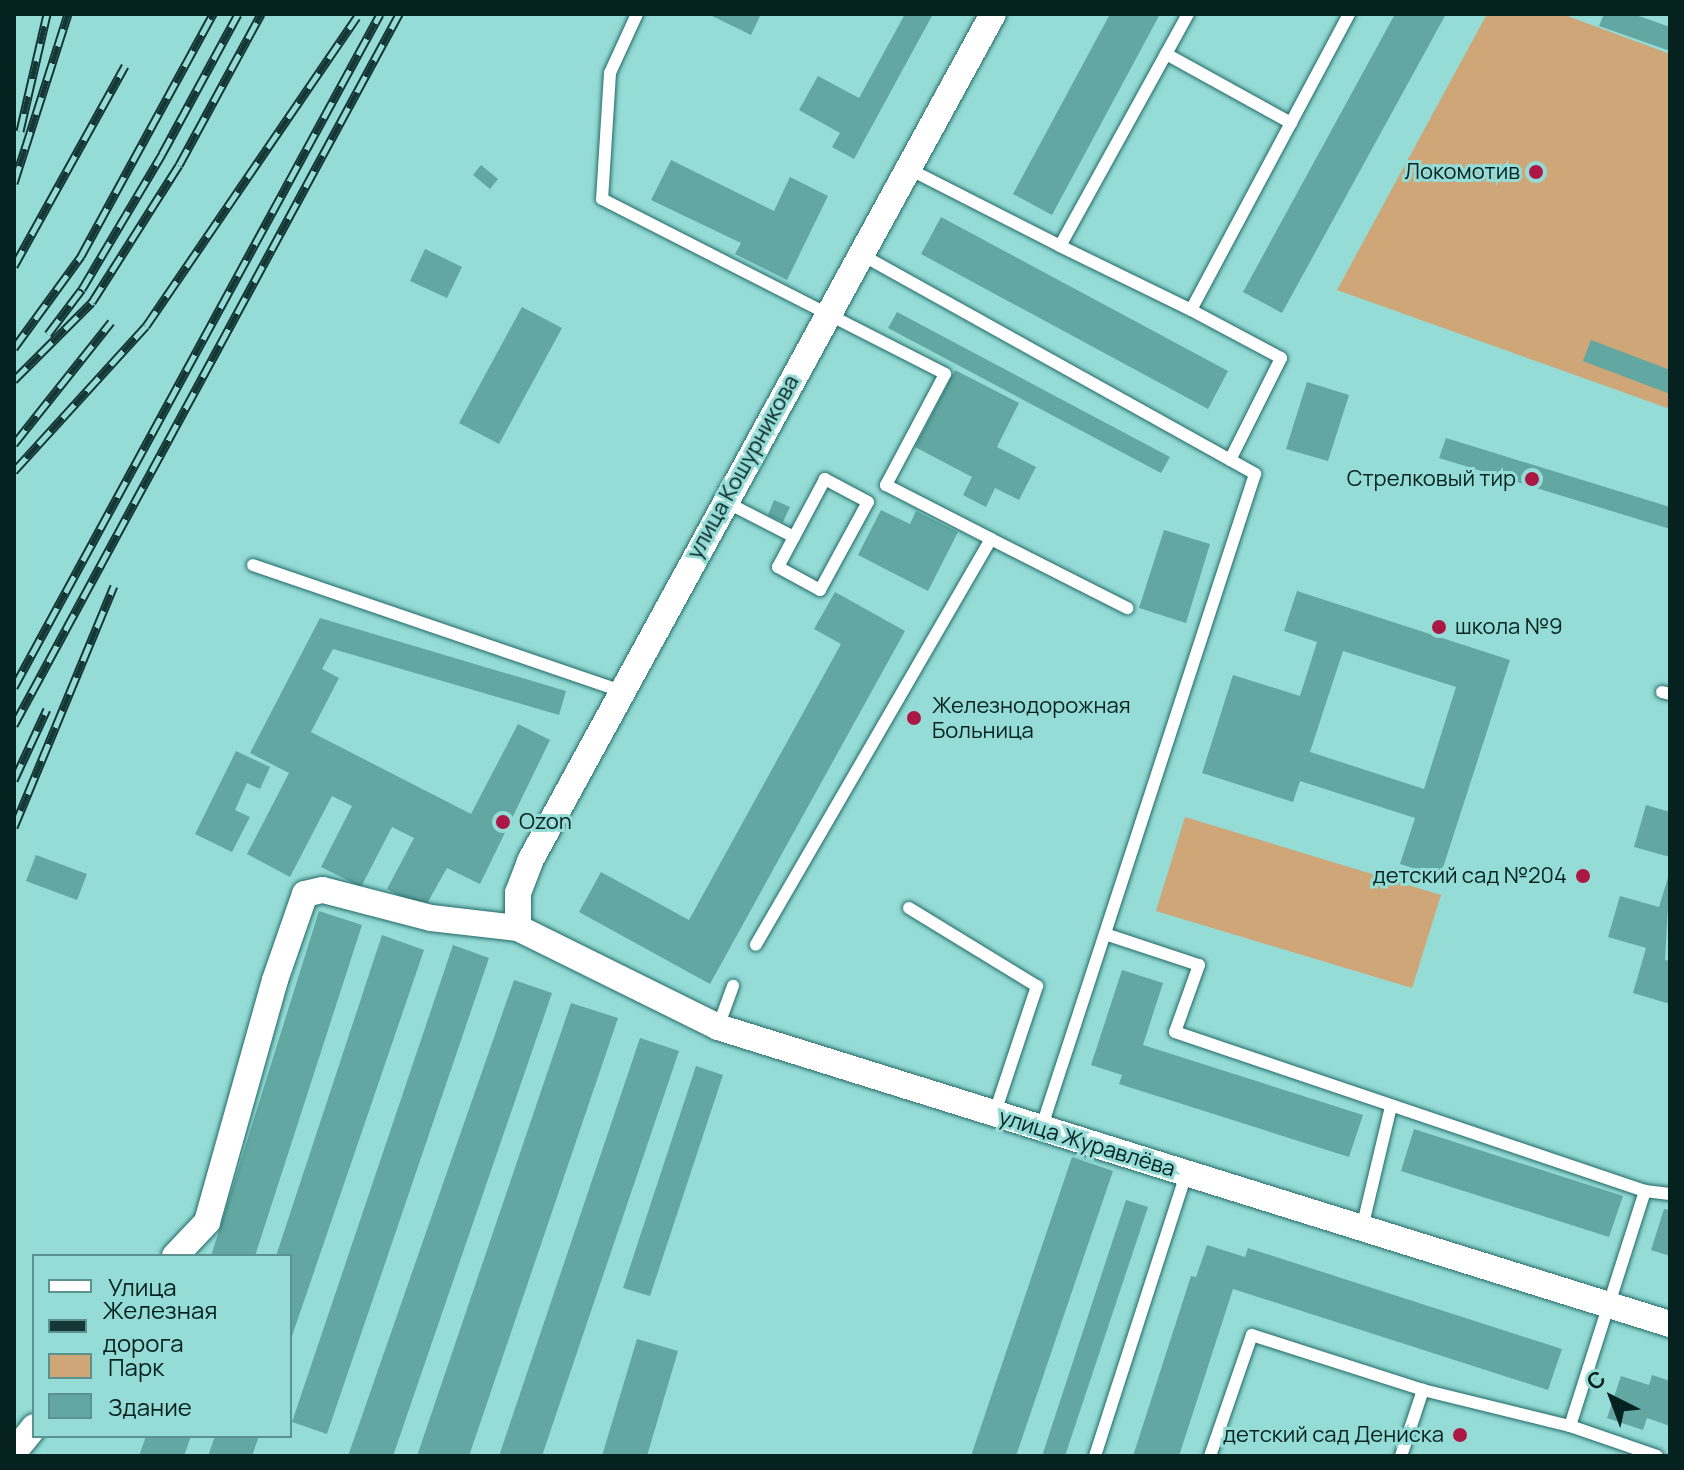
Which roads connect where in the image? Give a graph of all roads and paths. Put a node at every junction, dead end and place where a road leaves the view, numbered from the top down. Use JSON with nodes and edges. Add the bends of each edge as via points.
{"nodes":[{"id":1,"x":637,"y":14,"type":"edge"},
{"id":2,"x":993,"y":14,"type":"edge"},
{"id":3,"x":1188,"y":14,"type":"edge"},
{"id":4,"x":1349,"y":14,"type":"edge"},
{"id":5,"x":1166,"y":54,"type":"junction"},
{"id":6,"x":1291,"y":123,"type":"junction"},
{"id":7,"x":909,"y":169,"type":"junction"},
{"id":8,"x":1060,"y":246,"type":"junction"},
{"id":9,"x":862,"y":255,"type":"junction"},
{"id":10,"x":1191,"y":310,"type":"junction"},
{"id":11,"x":829,"y":315,"type":"junction"},
{"id":12,"x":1230,"y":460,"type":"junction"},
{"id":13,"x":723,"y":501,"type":"junction"},
{"id":14,"x":794,"y":537,"type":"junction"},
{"id":15,"x":991,"y":539,"type":"junction"},
{"id":16,"x":253,"y":565,"type":"dead end"},
{"id":17,"x":1127,"y":608,"type":"dead end"},
{"id":18,"x":619,"y":690,"type":"junction"},
{"id":19,"x":909,"y":908,"type":"dead end"},
{"id":20,"x":518,"y":928,"type":"junction"},
{"id":21,"x":1105,"y":934,"type":"junction"},
{"id":22,"x":756,"y":945,"type":"dead end"},
{"id":23,"x":733,"y":986,"type":"dead end"},
{"id":24,"x":718,"y":1027,"type":"junction"},
{"id":25,"x":1391,"y":1106,"type":"junction"},
{"id":26,"x":994,"y":1115,"type":"junction"},
{"id":27,"x":1041,"y":1129,"type":"junction"},
{"id":28,"x":1186,"y":1174,"type":"junction"},
{"id":29,"x":1645,"y":1191,"type":"junction"},
{"id":30,"x":1670,"y":1194,"type":"edge"},
{"id":31,"x":1362,"y":1228,"type":"junction"},
{"id":32,"x":177,"y":1254,"type":"edge"},
{"id":33,"x":1608,"y":1305,"type":"junction"},
{"id":34,"x":1670,"y":1324,"type":"edge"},
{"id":35,"x":1423,"y":1390,"type":"junction"},
{"id":36,"x":1570,"y":1426,"type":"junction"},
{"id":37,"x":32,"y":1430,"type":"edge"},
{"id":38,"x":14,"y":1452,"type":"edge"},
{"id":39,"x":1095,"y":1456,"type":"edge"},
{"id":40,"x":1210,"y":1456,"type":"edge"},
{"id":41,"x":1401,"y":1456,"type":"edge"},
{"id":42,"x":1656,"y":1456,"type":"edge"}],
"edges":[{"from":1,"to":11,"type":"lane","via":[[610,73],[602,199]]},
{"from":2,"to":7,"type":"street","name":"улица Кошурникова"},
{"from":3,"to":5,"type":"lane"},
{"from":4,"to":6,"type":"lane"},
{"from":5,"to":6,"type":"lane"},
{"from":5,"to":8,"type":"lane"},
{"from":6,"to":10,"type":"lane"},
{"from":7,"to":8,"type":"lane"},
{"from":7,"to":9,"type":"street","name":"улица Кошурникова"},
{"from":8,"to":10,"type":"lane"},
{"from":9,"to":11,"type":"street","name":"улица Кошурникова"},
{"from":9,"to":12,"type":"lane"},
{"from":10,"to":12,"type":"lane","via":[[1281,358]]},
{"from":11,"to":13,"type":"street","name":"улица Кошурникова"},
{"from":11,"to":15,"type":"lane","via":[[945,374],[886,485]]},
{"from":12,"to":21,"type":"lane","via":[[1255,474]]},
{"from":13,"to":14,"type":"lane"},
{"from":13,"to":18,"type":"street","name":"улица Кошурникова"},
{"from":14,"to":14,"type":"lane","via":[[778,567],[820,590],[868,502],[825,479]]},
{"from":15,"to":17,"type":"lane"},
{"from":15,"to":22,"type":"lane"},
{"from":16,"to":18,"type":"lane"},
{"from":18,"to":20,"type":"street","name":"улица Кошурникова","via":[[530,861],[518,893]]},
{"from":19,"to":26,"type":"lane","via":[[1037,986]]},
{"from":20,"to":24,"type":"street","name":"улица Журавлёва"},
{"from":20,"to":32,"type":"street","via":[[444,921],[323,890],[305,894],[275,980],[207,1222]]},
{"from":21,"to":25,"type":"lane","via":[[1199,965],[1175,1032]]},
{"from":21,"to":27,"type":"lane"},
{"from":23,"to":24,"type":"lane"},
{"from":24,"to":26,"type":"street","name":"улица Журавлёва"},
{"from":25,"to":29,"type":"lane"},
{"from":25,"to":31,"type":"lane"},
{"from":26,"to":27,"type":"street","name":"улица Журавлёва"},
{"from":27,"to":28,"type":"street","name":"улица Журавлёва"},
{"from":28,"to":31,"type":"street","name":"улица Журавлёва"},
{"from":28,"to":39,"type":"lane"},
{"from":29,"to":30,"type":"lane"},
{"from":29,"to":33,"type":"lane"},
{"from":31,"to":33,"type":"street","name":"улица Журавлёва"},
{"from":33,"to":34,"type":"street","name":"улица Журавлёва"},
{"from":33,"to":36,"type":"lane"},
{"from":35,"to":36,"type":"lane"},
{"from":35,"to":40,"type":"lane","via":[[1252,1335]]},
{"from":35,"to":41,"type":"lane"},
{"from":36,"to":42,"type":"lane"},
{"from":37,"to":38,"type":"street"}]}
